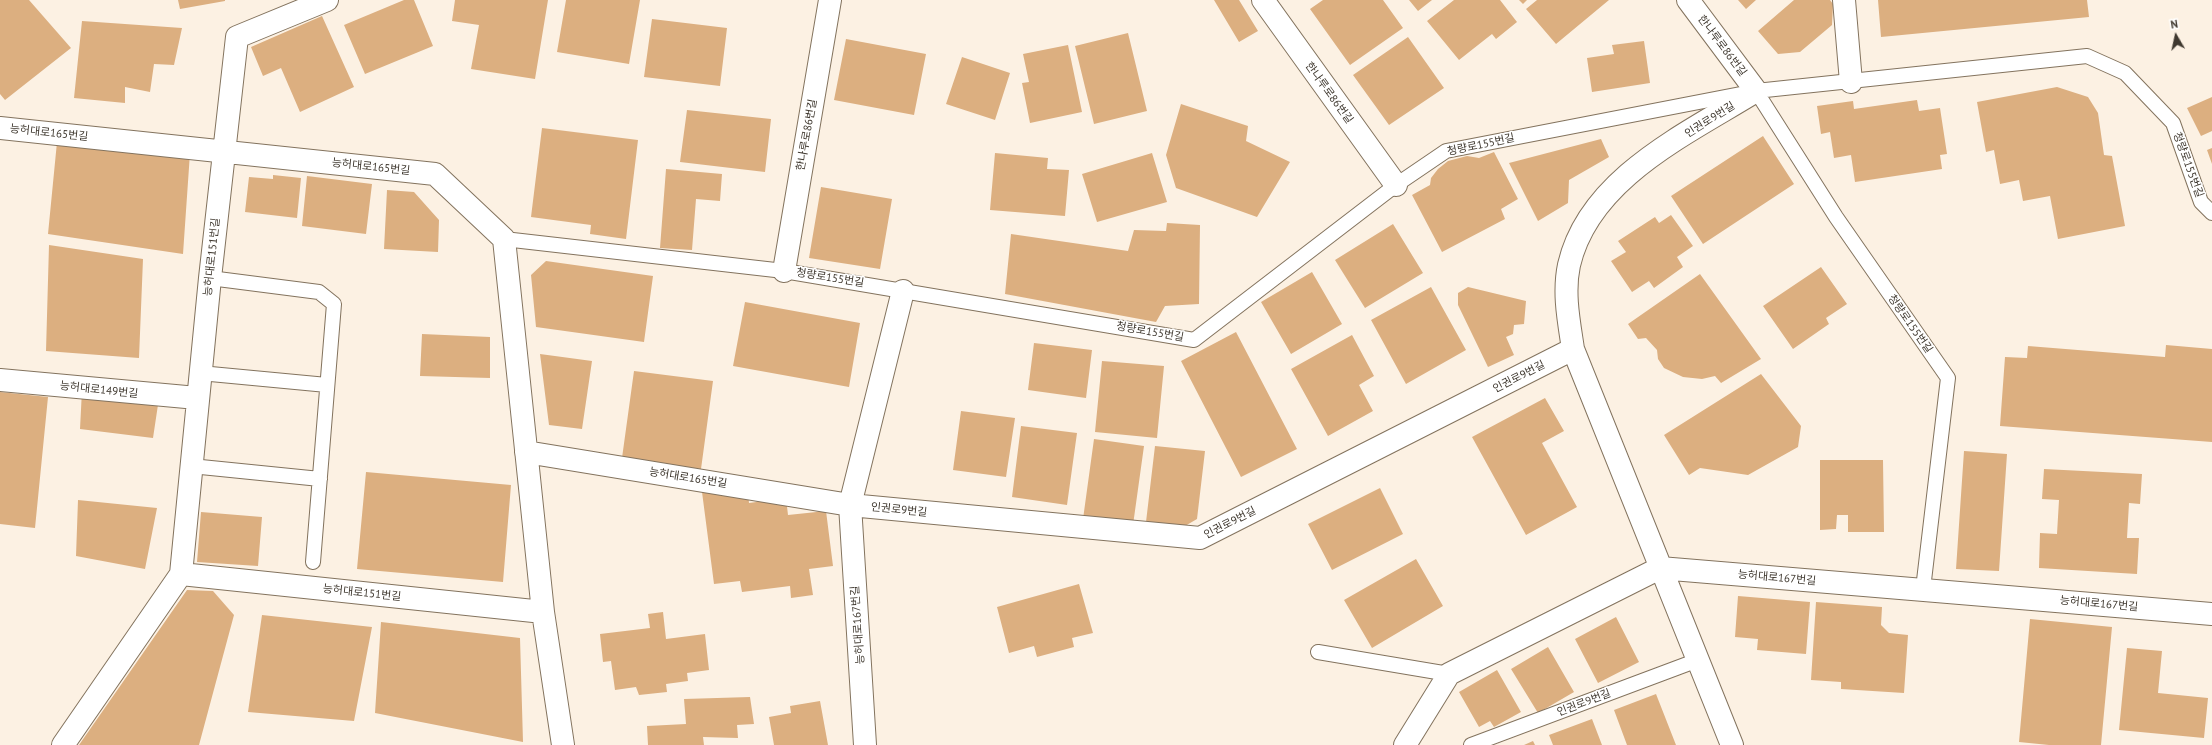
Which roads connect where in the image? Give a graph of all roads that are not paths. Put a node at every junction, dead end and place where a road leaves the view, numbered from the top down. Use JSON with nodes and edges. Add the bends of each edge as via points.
{"nodes":[{"id":1,"x":327,"y":0,"type":"edge"},
{"id":2,"x":830,"y":0,"type":"edge"},
{"id":3,"x":1262,"y":0,"type":"edge"},
{"id":4,"x":1688,"y":0,"type":"edge"},
{"id":5,"x":1844,"y":0,"type":"edge"},
{"id":6,"x":1851,"y":82,"type":"junction"},
{"id":7,"x":1756,"y":91,"type":"junction"},
{"id":8,"x":0,"y":128,"type":"edge"},
{"id":9,"x":223,"y":150,"type":"junction"},
{"id":10,"x":1396,"y":185,"type":"junction"},
{"id":11,"x":2212,"y":213,"type":"edge"},
{"id":12,"x":504,"y":239,"type":"junction"},
{"id":13,"x":784,"y":271,"type":"junction"},
{"id":14,"x":210,"y":278,"type":"junction"},
{"id":15,"x":903,"y":290,"type":"junction"},
{"id":16,"x":1573,"y":349,"type":"junction"},
{"id":17,"x":200,"y":373,"type":"junction"},
{"id":18,"x":0,"y":380,"type":"edge"},
{"id":19,"x":327,"y":385,"type":"junction"},
{"id":20,"x":197,"y":398,"type":"junction"},
{"id":21,"x":526,"y":452,"type":"junction"},
{"id":22,"x":191,"y":466,"type":"junction"},
{"id":23,"x":320,"y":479,"type":"junction"},
{"id":24,"x":850,"y":505,"type":"junction"},
{"id":25,"x":313,"y":562,"type":"dead end"},
{"id":26,"x":1660,"y":568,"type":"junction"},
{"id":27,"x":181,"y":574,"type":"junction"},
{"id":28,"x":1923,"y":590,"type":"junction"},
{"id":29,"x":543,"y":612,"type":"junction"},
{"id":30,"x":2212,"y":614,"type":"edge"},
{"id":31,"x":1318,"y":652,"type":"dead end"},
{"id":32,"x":1698,"y":660,"type":"junction"},
{"id":33,"x":1449,"y":674,"type":"junction"},
{"id":34,"x":63,"y":745,"type":"edge"},
{"id":35,"x":563,"y":745,"type":"edge"},
{"id":36,"x":866,"y":745,"type":"edge"},
{"id":37,"x":1405,"y":745,"type":"edge"},
{"id":38,"x":1471,"y":745,"type":"edge"},
{"id":39,"x":1732,"y":745,"type":"edge"}],
"edges":[{"from":1,"to":9,"type":"street","name":"능허대로151번길","via":[[238,37]]},
{"from":2,"to":13,"type":"street","name":"한나루로86번길"},
{"from":3,"to":10,"type":"street","name":"한나루로86번길"},
{"from":4,"to":7,"type":"street","name":"한나루로86번길"},
{"from":5,"to":6,"type":"street"},
{"from":6,"to":7,"type":"lane","name":"청량로155번길"},
{"from":6,"to":11,"type":"lane","name":"청량로155번길","via":[[2087,56],[2125,73],[2172,123],[2201,202]]},
{"from":7,"to":10,"type":"lane","name":"청량로155번길","via":[[1446,151]]},
{"from":7,"to":16,"type":"street","name":"인권로9번길","via":[[1649,157],[1621,180],[1579,233],[1569,266],[1566,301]]},
{"from":7,"to":28,"type":"lane","name":"청량로155번길","via":[[1836,217],[1948,378]]},
{"from":8,"to":9,"type":"street","name":"능허대로165번길"},
{"from":9,"to":12,"type":"street","name":"능허대로165번길","via":[[435,174]]},
{"from":9,"to":14,"type":"street","name":"능허대로151번길"},
{"from":10,"to":15,"type":"lane","name":"청량로155번길","via":[[1194,340]]},
{"from":12,"to":13,"type":"lane","name":"청량로155번길"},
{"from":12,"to":21,"type":"street"},
{"from":13,"to":15,"type":"lane","name":"청량로155번길"},
{"from":14,"to":17,"type":"street","name":"능허대로151번길"},
{"from":14,"to":19,"type":"lane","via":[[319,292],[334,304]]},
{"from":15,"to":24,"type":"street","name":"능허대로167번길"},
{"from":16,"to":24,"type":"street","name":"인권로9번길","via":[[1200,538]]},
{"from":16,"to":26,"type":"street","name":"인권로9번길"},
{"from":17,"to":19,"type":"lane"},
{"from":17,"to":20,"type":"street","name":"능허대로151번길"},
{"from":18,"to":20,"type":"street","name":"능허대로149번길"},
{"from":19,"to":23,"type":"lane"},
{"from":20,"to":22,"type":"street","name":"능허대로151번길"},
{"from":21,"to":24,"type":"street","name":"능허대로165번길"},
{"from":21,"to":29,"type":"street"},
{"from":22,"to":23,"type":"lane"},
{"from":22,"to":27,"type":"street","name":"능허대로151번길"},
{"from":23,"to":25,"type":"lane"},
{"from":24,"to":36,"type":"street","name":"능허대로167번길"},
{"from":26,"to":28,"type":"street","name":"능허대로167번길"},
{"from":26,"to":32,"type":"street","name":"인권로9번길"},
{"from":26,"to":33,"type":"street"},
{"from":27,"to":29,"type":"street","name":"능허대로151번길"},
{"from":27,"to":34,"type":"street","name":"능허대로151번길"},
{"from":28,"to":30,"type":"street","name":"능허대로167번길"},
{"from":29,"to":35,"type":"street"},
{"from":31,"to":33,"type":"lane"},
{"from":32,"to":38,"type":"lane","name":"인권로9번길"},
{"from":32,"to":39,"type":"street","name":"인권로9번길"},
{"from":33,"to":37,"type":"street"}]}
